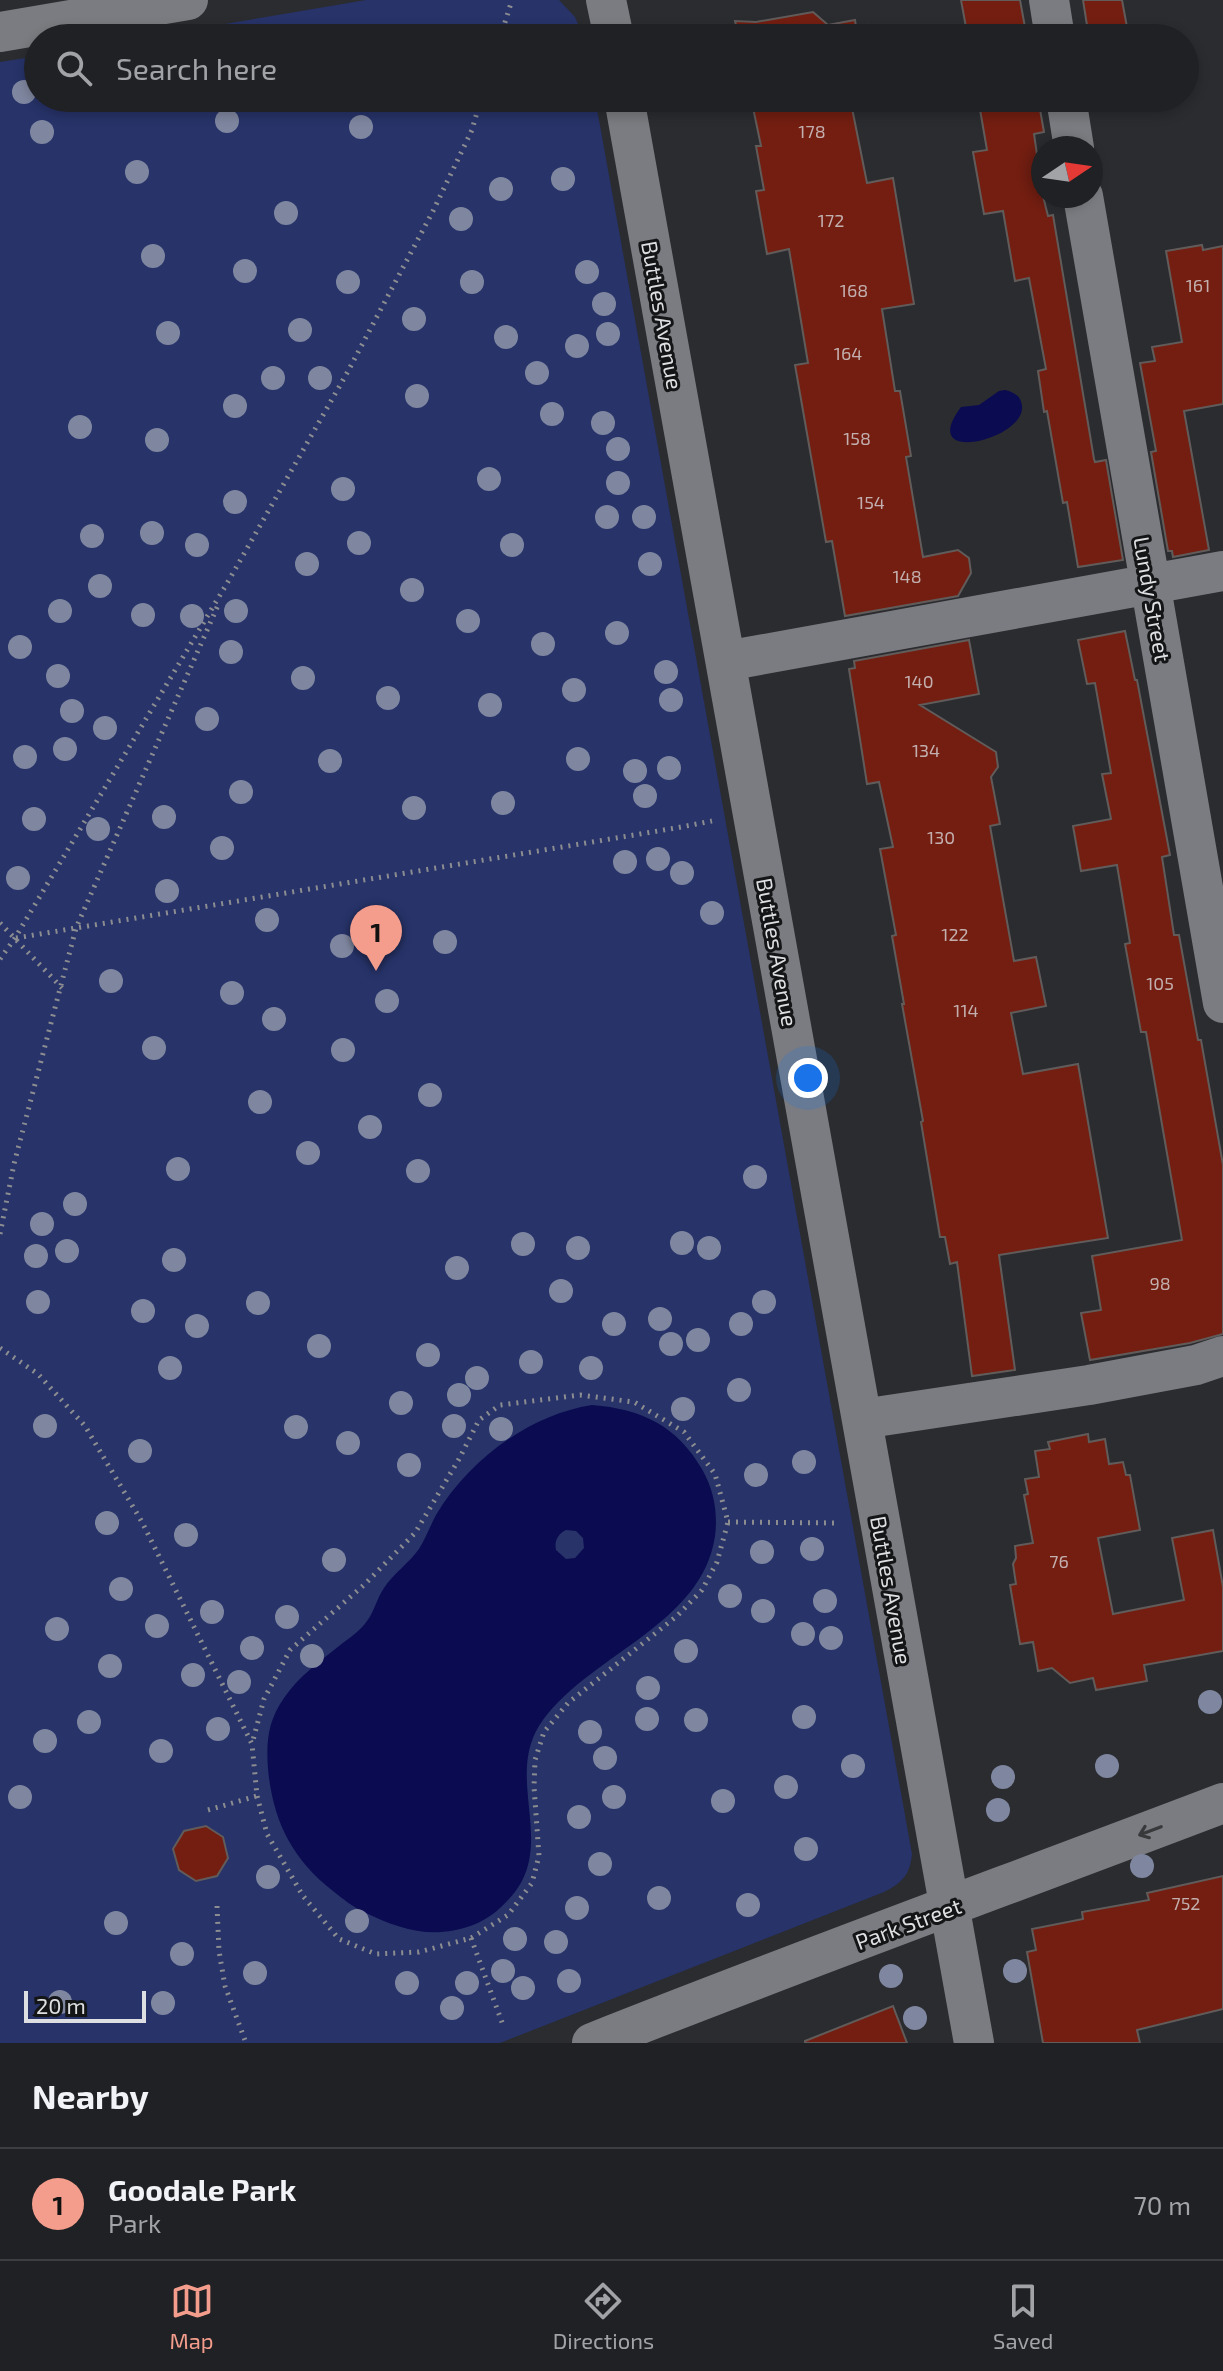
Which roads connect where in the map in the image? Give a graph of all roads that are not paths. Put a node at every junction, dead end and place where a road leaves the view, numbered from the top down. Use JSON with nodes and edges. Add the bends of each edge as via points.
{"nodes":[{"id":1,"x":188,"y":0,"type":"edge"},
{"id":2,"x":606,"y":0,"type":"edge"},
{"id":3,"x":1049,"y":0,"type":"edge"},
{"id":4,"x":47,"y":24,"type":"edge"},
{"id":5,"x":611,"y":24,"type":"edge"},
{"id":6,"x":1053,"y":24,"type":"edge"},
{"id":7,"x":24,"y":28,"type":"edge"},
{"id":8,"x":0,"y":32,"type":"edge"},
{"id":9,"x":627,"y":112,"type":"edge"},
{"id":10,"x":1068,"y":112,"type":"edge"},
{"id":11,"x":1072,"y":136,"type":"edge"},
{"id":12,"x":1085,"y":208,"type":"edge"},
{"id":13,"x":1223,"y":571,"type":"edge"},
{"id":14,"x":1150,"y":584,"type":"junction"},
{"id":15,"x":726,"y":661,"type":"junction"},
{"id":16,"x":1223,"y":1003,"type":"edge"},
{"id":17,"x":1223,"y":1356,"type":"edge"},
{"id":18,"x":862,"y":1419,"type":"junction"},
{"id":19,"x":1223,"y":1803,"type":"edge"},
{"id":20,"x":950,"y":1907,"type":"junction"},
{"id":21,"x":592,"y":2043,"type":"edge"},
{"id":22,"x":974,"y":2043,"type":"edge"}],
"edges":[{"from":1,"to":4,"type":"street"},
{"from":2,"to":5,"type":"street"},
{"from":3,"to":6,"type":"street"},
{"from":7,"to":8,"type":"street"},
{"from":9,"to":15,"type":"street","name":"Buttles Avenue"},
{"from":10,"to":11,"type":"street"},
{"from":12,"to":14,"type":"street","name":"Lundy Street"},
{"from":13,"to":14,"type":"street"},
{"from":14,"to":15,"type":"street"},
{"from":14,"to":16,"type":"street","name":"Lundy Street"},
{"from":15,"to":18,"type":"street","name":"Buttles Avenue"},
{"from":17,"to":18,"type":"street","via":[[1089,1385]]},
{"from":18,"to":20,"type":"street","name":"Buttles Avenue"},
{"from":19,"to":20,"type":"street","name":"Park Street","one_way":true},
{"from":20,"to":21,"type":"street","name":"Park Street"},
{"from":20,"to":22,"type":"street","name":"Buttles Avenue"}]}
